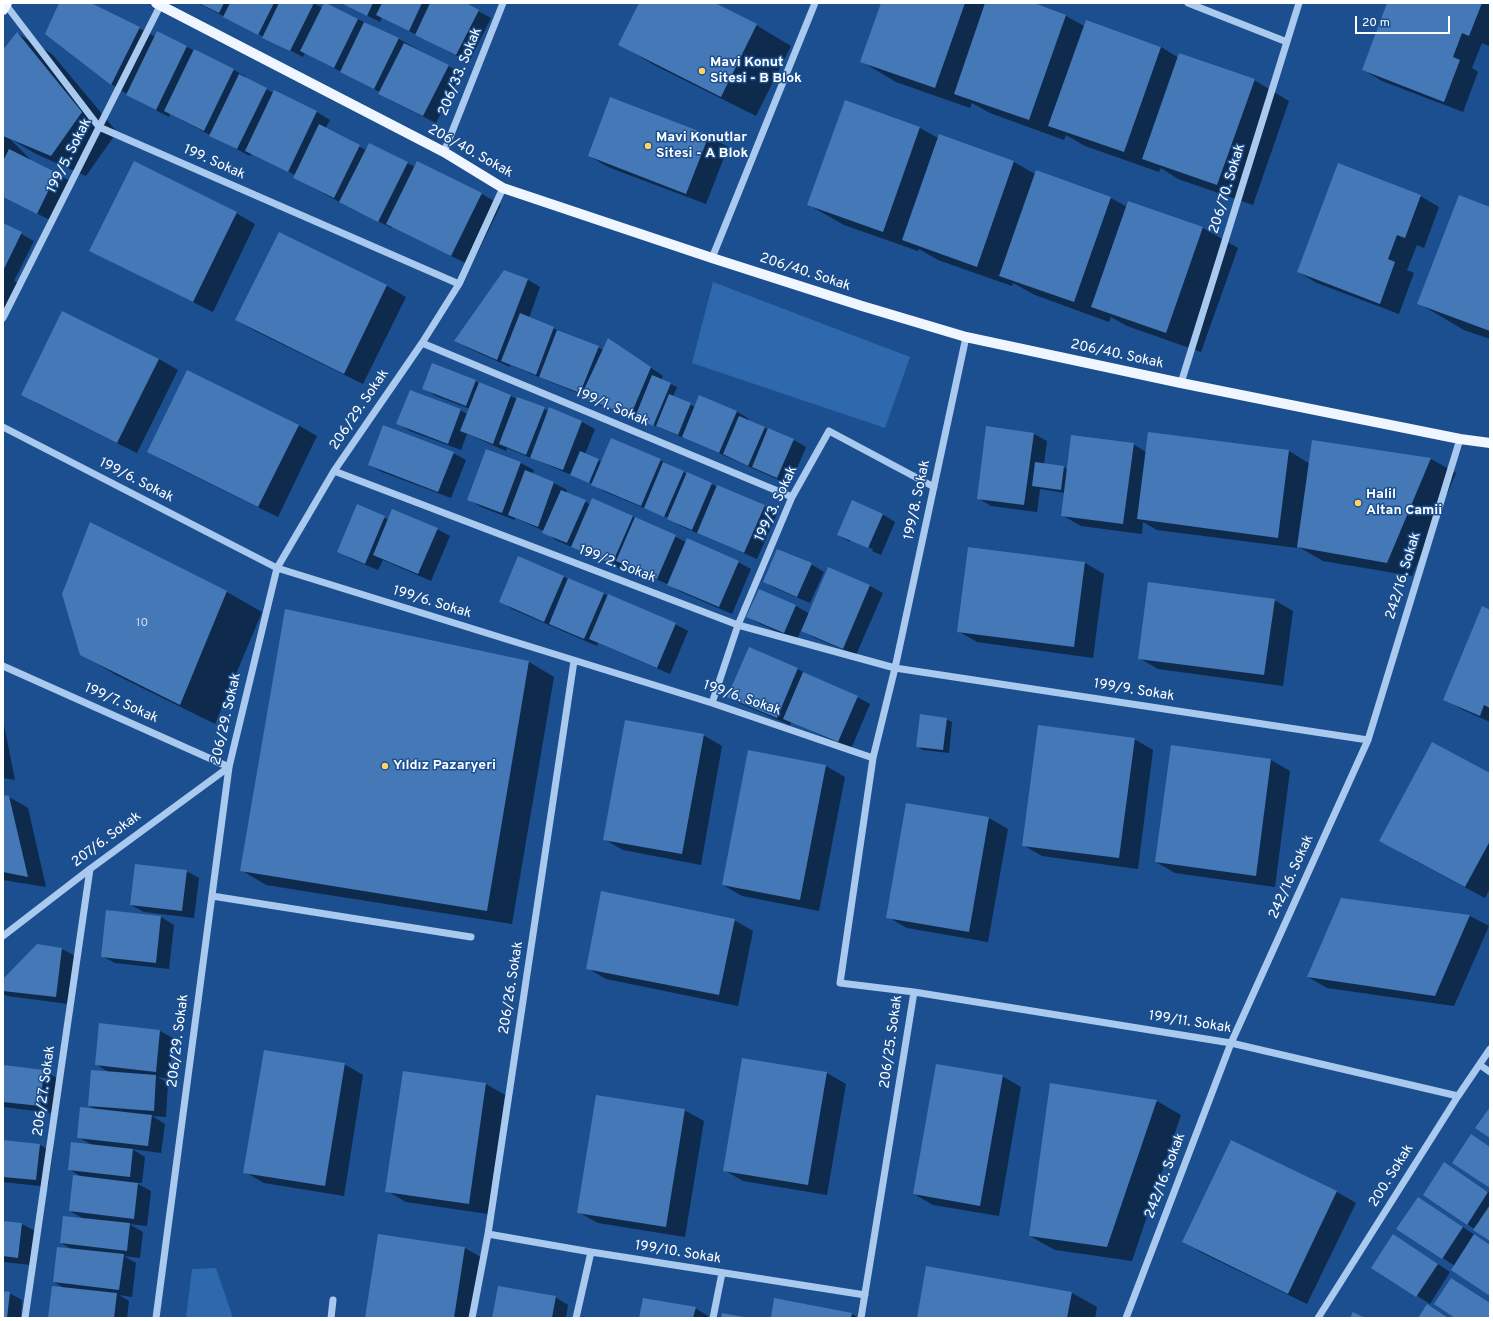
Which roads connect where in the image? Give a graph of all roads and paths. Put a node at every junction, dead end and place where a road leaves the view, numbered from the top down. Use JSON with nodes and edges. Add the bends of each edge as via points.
{"nodes":[{"id":1,"x":503,"y":3,"type":"edge"},
{"id":2,"x":815,"y":3,"type":"edge"},
{"id":3,"x":1188,"y":3,"type":"edge"},
{"id":4,"x":1299,"y":3,"type":"edge"},
{"id":5,"x":158,"y":5,"type":"edge"},
{"id":6,"x":5,"y":6,"type":"edge"},
{"id":7,"x":1287,"y":42,"type":"junction"},
{"id":8,"x":99,"y":127,"type":"junction"},
{"id":9,"x":444,"y":152,"type":"junction"},
{"id":10,"x":503,"y":188,"type":"junction"},
{"id":11,"x":712,"y":258,"type":"junction"},
{"id":12,"x":459,"y":284,"type":"junction"},
{"id":13,"x":3,"y":318,"type":"edge"},
{"id":14,"x":966,"y":337,"type":"junction"},
{"id":15,"x":422,"y":343,"type":"junction"},
{"id":16,"x":1181,"y":383,"type":"junction"},
{"id":17,"x":3,"y":427,"type":"edge"},
{"id":18,"x":1460,"y":439,"type":"junction"},
{"id":19,"x":1490,"y":443,"type":"edge"},
{"id":20,"x":334,"y":471,"type":"junction"},
{"id":21,"x":934,"y":486,"type":"junction"},
{"id":22,"x":792,"y":497,"type":"junction"},
{"id":23,"x":277,"y":568,"type":"junction"},
{"id":24,"x":738,"y":625,"type":"junction"},
{"id":25,"x":574,"y":661,"type":"junction"},
{"id":26,"x":3,"y":666,"type":"edge"},
{"id":27,"x":895,"y":668,"type":"junction"},
{"id":28,"x":712,"y":703,"type":"junction"},
{"id":29,"x":1368,"y":740,"type":"junction"},
{"id":30,"x":872,"y":758,"type":"junction"},
{"id":31,"x":229,"y":767,"type":"junction"},
{"id":32,"x":90,"y":868,"type":"junction"},
{"id":33,"x":212,"y":896,"type":"junction"},
{"id":34,"x":3,"y":936,"type":"edge"},
{"id":35,"x":471,"y":938,"type":"dead end"},
{"id":36,"x":914,"y":992,"type":"junction"},
{"id":37,"x":1231,"y":1043,"type":"junction"},
{"id":38,"x":1490,"y":1049,"type":"edge"},
{"id":39,"x":1480,"y":1065,"type":"junction"},
{"id":40,"x":1490,"y":1072,"type":"edge"},
{"id":41,"x":1458,"y":1096,"type":"junction"},
{"id":42,"x":488,"y":1234,"type":"junction"},
{"id":43,"x":591,"y":1252,"type":"junction"},
{"id":44,"x":722,"y":1273,"type":"junction"},
{"id":45,"x":865,"y":1295,"type":"junction"},
{"id":46,"x":333,"y":1300,"type":"dead end"},
{"id":47,"x":25,"y":1318,"type":"edge"},
{"id":48,"x":156,"y":1318,"type":"edge"},
{"id":49,"x":331,"y":1318,"type":"edge"},
{"id":50,"x":472,"y":1318,"type":"edge"},
{"id":51,"x":576,"y":1318,"type":"edge"},
{"id":52,"x":713,"y":1318,"type":"edge"},
{"id":53,"x":862,"y":1318,"type":"edge"},
{"id":54,"x":1126,"y":1318,"type":"edge"},
{"id":55,"x":1318,"y":1318,"type":"edge"}],
"edges":[{"from":1,"to":9,"type":"street","name":"206/33. Sokak"},
{"from":2,"to":11,"type":"street"},
{"from":3,"to":7,"type":"street"},
{"from":4,"to":7,"type":"street","name":"206/70. Sokak"},
{"from":5,"to":8,"type":"street","name":"199/5. Sokak"},
{"from":5,"to":9,"type":"main road","name":"206/40. Sokak"},
{"from":6,"to":8,"type":"street","name":"199. Sokak"},
{"from":7,"to":16,"type":"street","name":"206/70. Sokak"},
{"from":8,"to":12,"type":"street","name":"199. Sokak"},
{"from":8,"to":13,"type":"street","name":"199/5. Sokak"},
{"from":9,"to":10,"type":"main road","name":"206/40. Sokak"},
{"from":10,"to":11,"type":"main road","name":"206/40. Sokak"},
{"from":10,"to":12,"type":"street","name":"206/29. Sokak"},
{"from":11,"to":14,"type":"main road","name":"206/40. Sokak"},
{"from":12,"to":15,"type":"street","name":"206/29. Sokak"},
{"from":14,"to":16,"type":"main road","name":"206/40. Sokak"},
{"from":14,"to":21,"type":"street","name":"199/8. Sokak"},
{"from":15,"to":20,"type":"street","name":"206/29. Sokak"},
{"from":15,"to":22,"type":"street","name":"199/1. Sokak"},
{"from":16,"to":18,"type":"main road","name":"206/40. Sokak"},
{"from":17,"to":23,"type":"street","name":"199/6. Sokak"},
{"from":18,"to":19,"type":"main road","name":"206/40. Sokak"},
{"from":18,"to":29,"type":"street","name":"242/16. Sokak"},
{"from":20,"to":23,"type":"street","name":"206/29. Sokak"},
{"from":20,"to":24,"type":"street","name":"199/2. Sokak"},
{"from":21,"to":22,"type":"street","name":"199/3. Sokak","via":[[829,431]]},
{"from":21,"to":27,"type":"street","name":"199/8. Sokak"},
{"from":22,"to":24,"type":"street","name":"199/3. Sokak"},
{"from":23,"to":25,"type":"street","name":"199/6. Sokak"},
{"from":23,"to":31,"type":"street","name":"206/29. Sokak"},
{"from":24,"to":27,"type":"street","name":"199/2. Sokak"},
{"from":24,"to":28,"type":"street","name":"199/3. Sokak"},
{"from":25,"to":28,"type":"street","name":"199/6. Sokak"},
{"from":25,"to":42,"type":"street","name":"206/26. Sokak"},
{"from":26,"to":31,"type":"street","name":"199/7. Sokak"},
{"from":27,"to":29,"type":"street","name":"199/9. Sokak"},
{"from":27,"to":30,"type":"street","name":"206/25. Sokak"},
{"from":28,"to":30,"type":"street","name":"199/6. Sokak"},
{"from":29,"to":37,"type":"street","name":"242/16. Sokak"},
{"from":30,"to":36,"type":"street","name":"206/25. Sokak","via":[[840,982]]},
{"from":31,"to":32,"type":"street","name":"207/6. Sokak"},
{"from":31,"to":33,"type":"street","name":"206/29. Sokak"},
{"from":32,"to":34,"type":"street","name":"207/6. Sokak"},
{"from":32,"to":47,"type":"street","name":"206/27. Sokak"},
{"from":33,"to":35,"type":"street"},
{"from":33,"to":48,"type":"street","name":"206/29. Sokak"},
{"from":36,"to":37,"type":"street","name":"199/11. Sokak"},
{"from":36,"to":45,"type":"street","name":"206/25. Sokak"},
{"from":37,"to":41,"type":"street","name":"199/11. Sokak"},
{"from":37,"to":54,"type":"street","name":"242/16. Sokak"},
{"from":38,"to":39,"type":"street","name":"200. Sokak"},
{"from":39,"to":40,"type":"street"},
{"from":39,"to":41,"type":"street","name":"200. Sokak"},
{"from":41,"to":55,"type":"street","name":"200. Sokak"},
{"from":42,"to":43,"type":"street","name":"199/10. Sokak"},
{"from":42,"to":50,"type":"street","name":"206/26. Sokak"},
{"from":43,"to":44,"type":"street","name":"199/10. Sokak"},
{"from":43,"to":51,"type":"street"},
{"from":44,"to":45,"type":"street","name":"199/10. Sokak"},
{"from":44,"to":52,"type":"street"},
{"from":45,"to":53,"type":"street","name":"206/25. Sokak"},
{"from":46,"to":49,"type":"street"}]}
